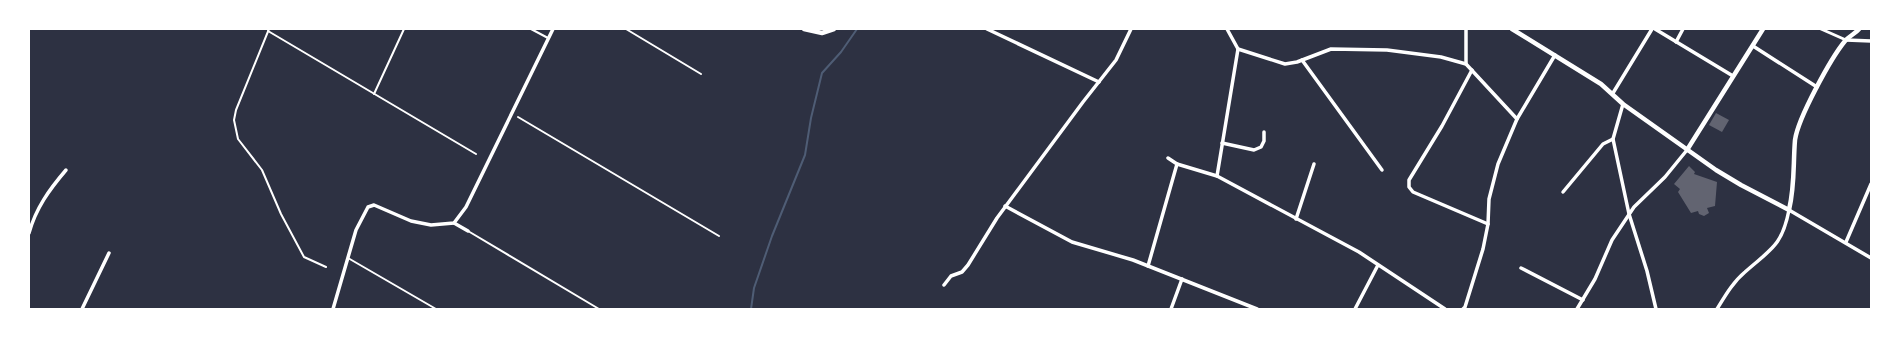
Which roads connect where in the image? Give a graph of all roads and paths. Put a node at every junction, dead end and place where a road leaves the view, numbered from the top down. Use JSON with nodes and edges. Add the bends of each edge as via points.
{"nodes":[{"id":1,"x":404,"y":29,"type":"edge"},
{"id":2,"x":531,"y":29,"type":"edge"},
{"id":3,"x":554,"y":29,"type":"edge"},
{"id":4,"x":626,"y":29,"type":"edge"},
{"id":5,"x":804,"y":29,"type":"edge"},
{"id":6,"x":834,"y":29,"type":"edge"},
{"id":7,"x":987,"y":29,"type":"edge"},
{"id":8,"x":1131,"y":29,"type":"edge"},
{"id":9,"x":1227,"y":29,"type":"edge"},
{"id":10,"x":1466,"y":29,"type":"edge"},
{"id":11,"x":1512,"y":29,"type":"edge"},
{"id":12,"x":1653,"y":29,"type":"edge"},
{"id":13,"x":1683,"y":29,"type":"edge"},
{"id":14,"x":1762,"y":29,"type":"edge"},
{"id":15,"x":1821,"y":29,"type":"edge"},
{"id":16,"x":1859,"y":29,"type":"edge"},
{"id":17,"x":268,"y":30,"type":"edge"},
{"id":18,"x":549,"y":39,"type":"junction"},
{"id":19,"x":1846,"y":40,"type":"junction"},
{"id":20,"x":1871,"y":41,"type":"edge"},
{"id":21,"x":1676,"y":42,"type":"junction"},
{"id":22,"x":1753,"y":46,"type":"junction"},
{"id":23,"x":1238,"y":49,"type":"junction"},
{"id":24,"x":1555,"y":55,"type":"junction"},
{"id":25,"x":1302,"y":60,"type":"junction"},
{"id":26,"x":1466,"y":64,"type":"junction"},
{"id":27,"x":1472,"y":70,"type":"junction"},
{"id":28,"x":701,"y":74,"type":"dead end"},
{"id":29,"x":1733,"y":76,"type":"junction"},
{"id":30,"x":1099,"y":82,"type":"junction"},
{"id":31,"x":1817,"y":87,"type":"junction"},
{"id":32,"x":1613,"y":93,"type":"junction"},
{"id":33,"x":374,"y":94,"type":"junction"},
{"id":34,"x":1624,"y":104,"type":"junction"},
{"id":35,"x":518,"y":116,"type":"dead end"},
{"id":36,"x":1517,"y":119,"type":"junction"},
{"id":37,"x":1264,"y":132,"type":"dead end"},
{"id":38,"x":1613,"y":139,"type":"junction"},
{"id":39,"x":1222,"y":143,"type":"junction"},
{"id":40,"x":1687,"y":150,"type":"junction"},
{"id":41,"x":476,"y":154,"type":"dead end"},
{"id":42,"x":1168,"y":158,"type":"dead end"},
{"id":43,"x":1177,"y":164,"type":"junction"},
{"id":44,"x":1314,"y":164,"type":"dead end"},
{"id":45,"x":66,"y":170,"type":"dead end"},
{"id":46,"x":1382,"y":170,"type":"dead end"},
{"id":47,"x":1217,"y":176,"type":"junction"},
{"id":48,"x":1871,"y":184,"type":"edge"},
{"id":49,"x":1563,"y":192,"type":"dead end"},
{"id":50,"x":1005,"y":206,"type":"junction"},
{"id":51,"x":1789,"y":210,"type":"junction"},
{"id":52,"x":1629,"y":214,"type":"junction"},
{"id":53,"x":1296,"y":219,"type":"junction"},
{"id":54,"x":454,"y":223,"type":"junction"},
{"id":55,"x":1488,"y":224,"type":"junction"},
{"id":56,"x":468,"y":231,"type":"joint"},
{"id":57,"x":29,"y":233,"type":"edge"},
{"id":58,"x":719,"y":236,"type":"dead end"},
{"id":59,"x":1846,"y":242,"type":"junction"},
{"id":60,"x":109,"y":253,"type":"dead end"},
{"id":61,"x":347,"y":257,"type":"junction"},
{"id":62,"x":1871,"y":258,"type":"edge"},
{"id":63,"x":1148,"y":266,"type":"junction"},
{"id":64,"x":1378,"y":266,"type":"junction"},
{"id":65,"x":326,"y":267,"type":"dead end"},
{"id":66,"x":1521,"y":268,"type":"dead end"},
{"id":67,"x":1182,"y":279,"type":"junction"},
{"id":68,"x":944,"y":285,"type":"dead end"},
{"id":69,"x":1583,"y":300,"type":"junction"},
{"id":70,"x":1466,"y":308,"type":"edge"},
{"id":71,"x":82,"y":309,"type":"edge"},
{"id":72,"x":333,"y":309,"type":"edge"},
{"id":73,"x":436,"y":309,"type":"edge"},
{"id":74,"x":599,"y":309,"type":"edge"},
{"id":75,"x":1171,"y":309,"type":"edge"},
{"id":76,"x":1257,"y":309,"type":"edge"},
{"id":77,"x":1355,"y":309,"type":"edge"},
{"id":78,"x":1445,"y":309,"type":"edge"},
{"id":79,"x":1577,"y":309,"type":"edge"},
{"id":80,"x":1656,"y":309,"type":"edge"},
{"id":81,"x":1717,"y":309,"type":"edge"}],
"edges":[{"from":1,"to":33,"type":"lane"},
{"from":2,"to":18,"type":"lane"},
{"from":3,"to":18,"type":"street"},
{"from":4,"to":28,"type":"lane"},
{"from":5,"to":6,"type":"street","via":[[822,33]]},
{"from":7,"to":30,"type":"street"},
{"from":8,"to":30,"type":"street","via":[[1116,60]]},
{"from":9,"to":23,"type":"street"},
{"from":10,"to":26,"type":"street"},
{"from":11,"to":24,"type":"street"},
{"from":12,"to":21,"type":"street"},
{"from":12,"to":32,"type":"street"},
{"from":13,"to":21,"type":"street"},
{"from":14,"to":22,"type":"street"},
{"from":15,"to":19,"type":"street"},
{"from":16,"to":19,"type":"street"},
{"from":17,"to":33,"type":"lane"},
{"from":17,"to":65,"type":"lane","via":[[236,110],[234,120],[238,139],[262,170],[281,214],[304,256]]},
{"from":18,"to":54,"type":"street","via":[[466,207]]},
{"from":19,"to":20,"type":"street"},
{"from":19,"to":31,"type":"street"},
{"from":21,"to":29,"type":"street"},
{"from":22,"to":29,"type":"street"},
{"from":22,"to":31,"type":"street"},
{"from":23,"to":25,"type":"street","via":[[1284,64]]},
{"from":23,"to":39,"type":"street"},
{"from":24,"to":32,"type":"street"},
{"from":24,"to":36,"type":"street"},
{"from":25,"to":26,"type":"street","via":[[1331,49],[1387,50],[1441,57]]},
{"from":25,"to":46,"type":"street"},
{"from":26,"to":27,"type":"street"},
{"from":27,"to":36,"type":"street"},
{"from":27,"to":55,"type":"street","via":[[1409,180],[1409,187],[1413,192]]},
{"from":29,"to":40,"type":"street"},
{"from":30,"to":50,"type":"street"},
{"from":31,"to":51,"type":"street","via":[[1798,126],[1795,139],[1794,190]]},
{"from":32,"to":34,"type":"street"},
{"from":33,"to":41,"type":"lane"},
{"from":34,"to":38,"type":"street"},
{"from":34,"to":40,"type":"street"},
{"from":35,"to":58,"type":"lane"},
{"from":36,"to":55,"type":"street","via":[[1498,164],[1489,199]]},
{"from":37,"to":39,"type":"street","via":[[1261,148],[1254,150]]},
{"from":38,"to":49,"type":"street","via":[[1603,144]]},
{"from":38,"to":52,"type":"street"},
{"from":39,"to":47,"type":"street"},
{"from":40,"to":51,"type":"street","via":[[1740,185]]},
{"from":40,"to":52,"type":"street"},
{"from":42,"to":43,"type":"street"},
{"from":43,"to":47,"type":"street"},
{"from":43,"to":63,"type":"street"},
{"from":44,"to":53,"type":"street"},
{"from":45,"to":57,"type":"street","via":[[48,190],[34,216]]},
{"from":47,"to":53,"type":"street"},
{"from":48,"to":59,"type":"street"},
{"from":50,"to":63,"type":"street","via":[[1072,242]]},
{"from":50,"to":68,"type":"street","via":[[968,265],[962,272],[951,276]]},
{"from":51,"to":59,"type":"street"},
{"from":51,"to":81,"type":"street","via":[[1783,234],[1775,247],[1734,283]]},
{"from":52,"to":69,"type":"street","via":[[1612,240]]},
{"from":52,"to":80,"type":"street"},
{"from":53,"to":64,"type":"street","via":[[1359,252]]},
{"from":54,"to":56,"type":"street"},
{"from":54,"to":61,"type":"street","via":[[431,225],[412,221],[374,205],[368,207],[356,230]]},
{"from":55,"to":70,"type":"street"},
{"from":56,"to":74,"type":"lane"},
{"from":59,"to":62,"type":"street"},
{"from":60,"to":71,"type":"street"},
{"from":61,"to":72,"type":"street"},
{"from":61,"to":73,"type":"lane"},
{"from":63,"to":67,"type":"street"},
{"from":64,"to":77,"type":"street"},
{"from":64,"to":78,"type":"street"},
{"from":66,"to":69,"type":"street"},
{"from":67,"to":75,"type":"street"},
{"from":67,"to":76,"type":"street"},
{"from":69,"to":79,"type":"street"}]}
